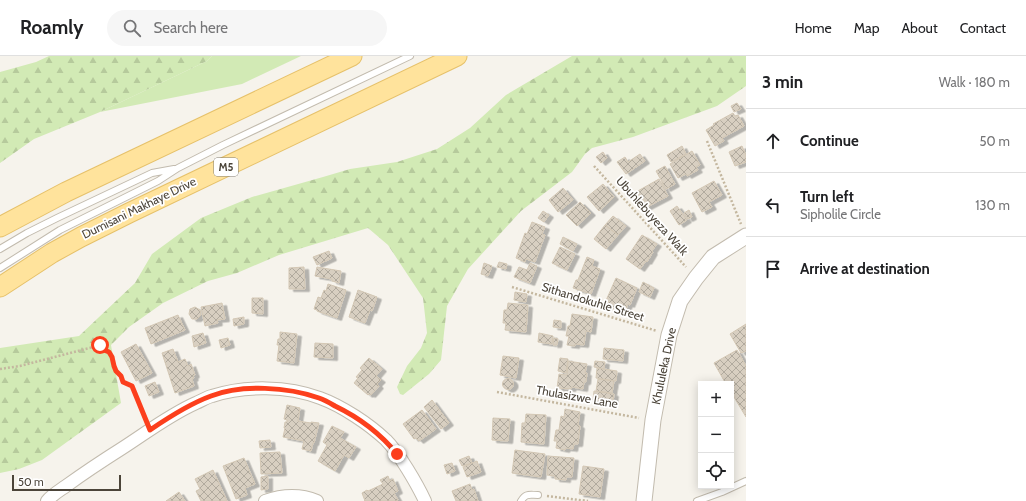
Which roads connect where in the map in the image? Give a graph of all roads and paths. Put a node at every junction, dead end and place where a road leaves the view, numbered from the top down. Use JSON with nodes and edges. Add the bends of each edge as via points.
{"nodes":[{"id":1,"x":352,"y":56,"type":"edge"},
{"id":2,"x":410,"y":56,"type":"edge"},
{"id":3,"x":457,"y":56,"type":"edge"},
{"id":4,"x":707,"y":141,"type":"dead end"},
{"id":5,"x":594,"y":166,"type":"dead end"},
{"id":6,"x":178,"y":168,"type":"junction"},
{"id":7,"x":0,"y":227,"type":"edge"},
{"id":8,"x":746,"y":236,"type":"edge"},
{"id":9,"x":0,"y":249,"type":"edge"},
{"id":10,"x":0,"y":268,"type":"edge"},
{"id":11,"x":696,"y":278,"type":"junction"},
{"id":12,"x":512,"y":287,"type":"dead end"},
{"id":13,"x":0,"y":288,"type":"edge"},
{"id":14,"x":669,"y":335,"type":"junction"},
{"id":15,"x":0,"y":369,"type":"edge"},
{"id":16,"x":498,"y":392,"type":"dead end"},
{"id":17,"x":653,"y":420,"type":"junction"},
{"id":18,"x":150,"y":430,"type":"junction"},
{"id":19,"x":746,"y":481,"type":"edge"},
{"id":20,"x":538,"y":495,"type":"joint"},
{"id":21,"x":47,"y":501,"type":"edge"},
{"id":22,"x":265,"y":501,"type":"edge"},
{"id":23,"x":317,"y":501,"type":"edge"},
{"id":24,"x":425,"y":501,"type":"edge"},
{"id":25,"x":521,"y":501,"type":"edge"},
{"id":26,"x":588,"y":501,"type":"edge"},
{"id":27,"x":644,"y":501,"type":"edge"},
{"id":28,"x":697,"y":501,"type":"edge"}],
"edges":[{"from":1,"to":7,"type":"main road","via":[[66,192]]},
{"from":2,"to":6,"type":"lane"},
{"from":3,"to":13,"type":"main road","name":"Dumisani Makhaye Drive","number":"M5","via":[[81,236]]},
{"from":4,"to":8,"type":"path"},
{"from":5,"to":11,"type":"path","name":"Ubuhlebuyeza Walk"},
{"from":6,"to":9,"type":"lane","via":[[152,173],[27,233]]},
{"from":6,"to":10,"type":"lane","via":[[158,181],[60,230]]},
{"from":8,"to":11,"type":"street","name":"Khululeka Drive","via":[[713,258]]},
{"from":11,"to":14,"type":"street","name":"Khululeka Drive","via":[[680,301]]},
{"from":12,"to":14,"type":"path","name":"Sithandokuhle Street"},
{"from":14,"to":17,"type":"street","name":"Khululeka Drive"},
{"from":15,"to":18,"type":"path","via":[[100,345],[109,352],[123,382],[132,386]]},
{"from":16,"to":17,"type":"path","name":"Thulasizwe Lane"},
{"from":17,"to":27,"type":"street","name":"Khululeka Drive"},
{"from":18,"to":21,"type":"street","via":[[81,475]]},
{"from":18,"to":24,"type":"street","via":[[212,396],[238,390],[262,388],[294,391],[318,397],[350,413],[387,441]]},
{"from":19,"to":28,"type":"lane"},
{"from":20,"to":25,"type":"lane","via":[[524,496]]},
{"from":20,"to":26,"type":"path"},
{"from":22,"to":23,"type":"street","via":[[289,495]]}]}
